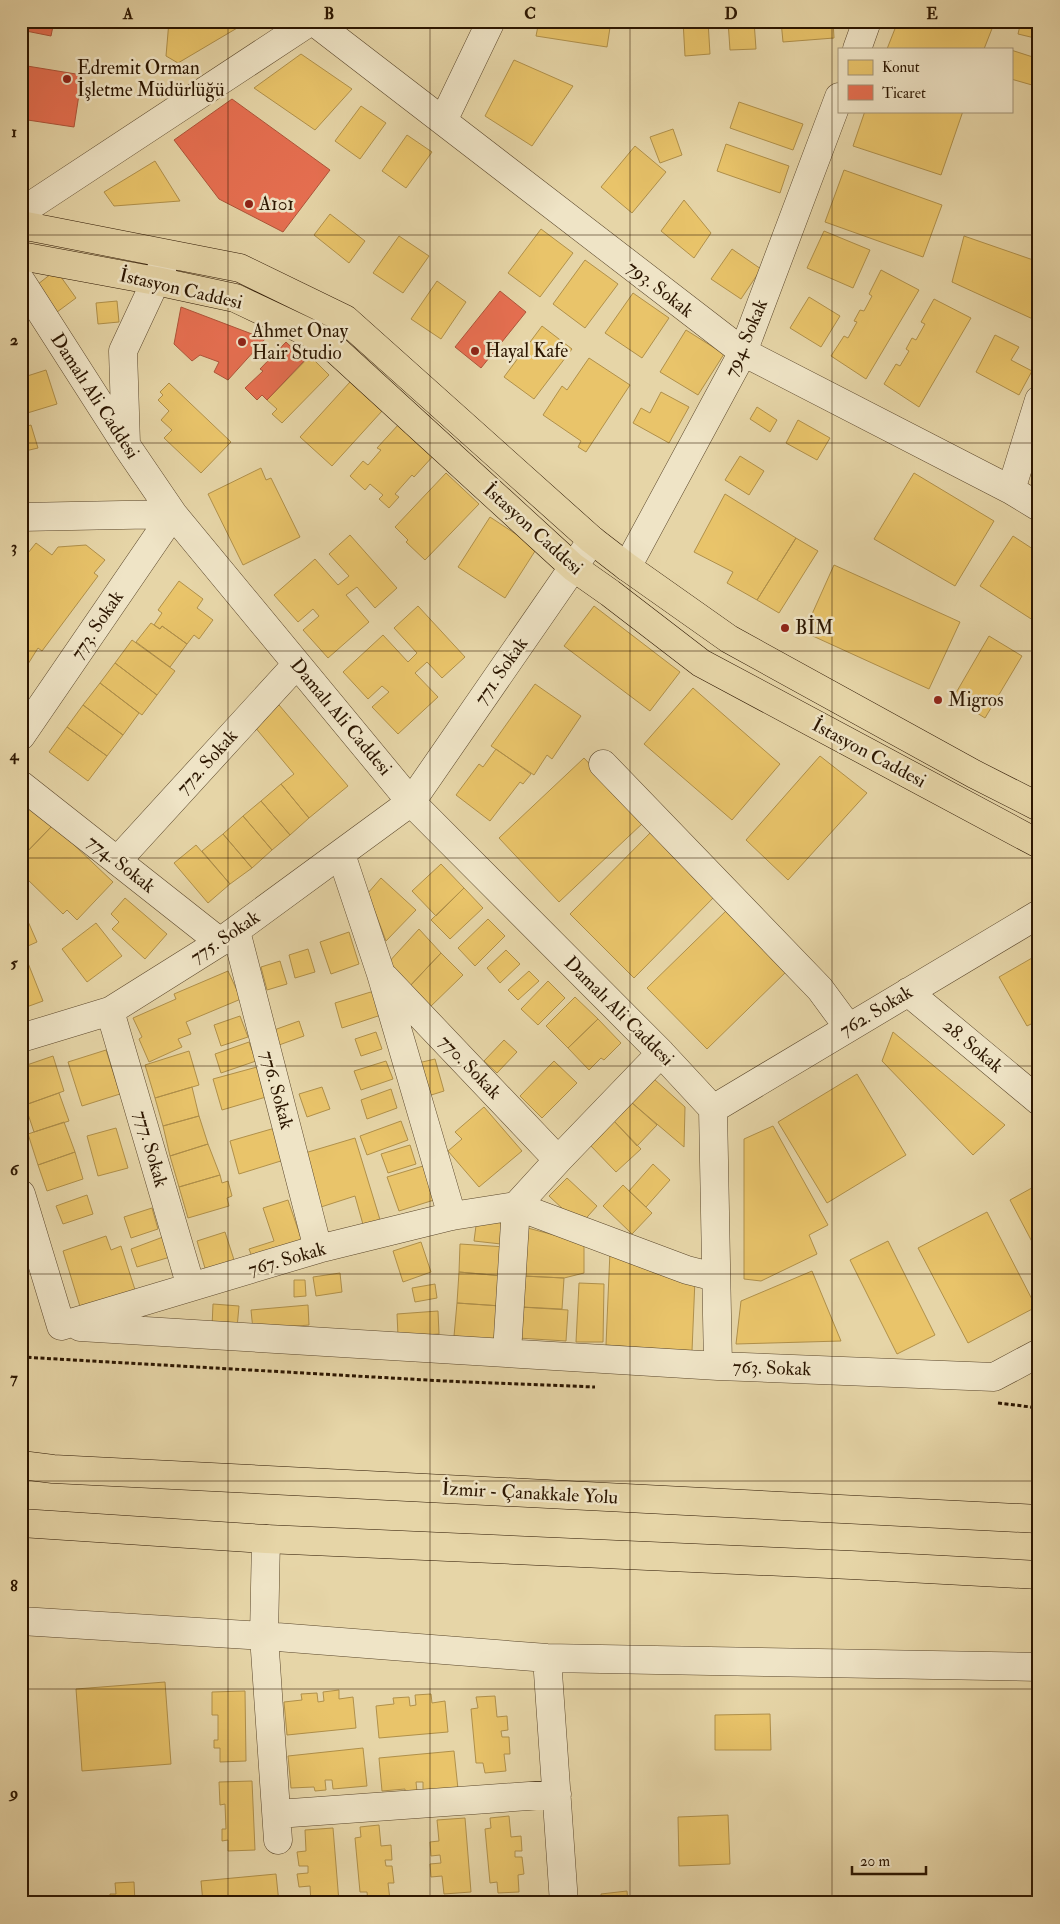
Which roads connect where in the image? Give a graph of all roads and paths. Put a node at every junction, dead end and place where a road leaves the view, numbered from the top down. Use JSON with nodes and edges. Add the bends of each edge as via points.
{"nodes":[{"id":1,"x":312,"y":21,"type":"edge"},
{"id":2,"x":491,"y":21,"type":"edge"},
{"id":3,"x":867,"y":21,"type":"edge"},
{"id":4,"x":857,"y":48,"type":"edge"},
{"id":5,"x":838,"y":100,"type":"edge"},
{"id":6,"x":443,"y":121,"type":"junction"},
{"id":7,"x":21,"y":212,"type":"edge"},
{"id":8,"x":21,"y":225,"type":"edge"},
{"id":9,"x":168,"y":254,"type":"junction"},
{"id":10,"x":21,"y":256,"type":"edge"},
{"id":11,"x":21,"y":281,"type":"edge"},
{"id":12,"x":156,"y":281,"type":"junction"},
{"id":13,"x":743,"y":352,"type":"junction"},
{"id":14,"x":1039,"y":400,"type":"edge"},
{"id":15,"x":126,"y":445,"type":"junction"},
{"id":16,"x":1011,"y":490,"type":"junction"},
{"id":17,"x":1039,"y":507,"type":"edge"},
{"id":18,"x":173,"y":514,"type":"junction"},
{"id":19,"x":21,"y":516,"type":"edge"},
{"id":20,"x":592,"y":540,"type":"junction"},
{"id":21,"x":573,"y":567,"type":"junction"},
{"id":22,"x":627,"y":567,"type":"junction"},
{"id":23,"x":297,"y":664,"type":"junction"},
{"id":24,"x":21,"y":736,"type":"edge"},
{"id":25,"x":603,"y":764,"type":"dead end"},
{"id":26,"x":21,"y":785,"type":"edge"},
{"id":27,"x":411,"y":802,"type":"junction"},
{"id":28,"x":1039,"y":807,"type":"edge"},
{"id":29,"x":1039,"y":844,"type":"edge"},
{"id":30,"x":341,"y":854,"type":"junction"},
{"id":31,"x":117,"y":861,"type":"junction"},
{"id":32,"x":1039,"y":914,"type":"edge"},
{"id":33,"x":228,"y":937,"type":"junction"},
{"id":34,"x":381,"y":974,"type":"junction"},
{"id":35,"x":908,"y":992,"type":"junction"},
{"id":36,"x":110,"y":1011,"type":"junction"},
{"id":37,"x":848,"y":1028,"type":"junction"},
{"id":38,"x":21,"y":1038,"type":"edge"},
{"id":39,"x":662,"y":1053,"type":"junction"},
{"id":40,"x":1039,"y":1101,"type":"edge"},
{"id":41,"x":713,"y":1109,"type":"junction"},
{"id":42,"x":558,"y":1160,"type":"junction"},
{"id":43,"x":21,"y":1194,"type":"edge"},
{"id":44,"x":516,"y":1206,"type":"junction"},
{"id":45,"x":452,"y":1216,"type":"junction"},
{"id":46,"x":318,"y":1249,"type":"junction"},
{"id":47,"x":715,"y":1277,"type":"junction"},
{"id":48,"x":191,"y":1287,"type":"junction"},
{"id":49,"x":61,"y":1326,"type":"junction"},
{"id":50,"x":507,"y":1353,"type":"junction"},
{"id":51,"x":1039,"y":1353,"type":"edge"},
{"id":52,"x":718,"y":1366,"type":"junction"},
{"id":53,"x":21,"y":1465,"type":"edge"},
{"id":54,"x":1039,"y":1519,"type":"edge"},
{"id":55,"x":21,"y":1523,"type":"edge"},
{"id":56,"x":266,"y":1539,"type":"junction"},
{"id":57,"x":1039,"y":1575,"type":"edge"},
{"id":58,"x":21,"y":1621,"type":"edge"},
{"id":59,"x":264,"y":1636,"type":"junction"},
{"id":60,"x":547,"y":1658,"type":"junction"},
{"id":61,"x":1039,"y":1666,"type":"edge"},
{"id":62,"x":556,"y":1794,"type":"junction"},
{"id":63,"x":564,"y":1903,"type":"edge"}],
"edges":[{"from":1,"to":6,"type":"street","name":"793. Sokak"},
{"from":1,"to":7,"type":"street"},
{"from":2,"to":6,"type":"street"},
{"from":3,"to":4,"type":"street"},
{"from":5,"to":13,"type":"street","name":"794. Sokak"},
{"from":6,"to":13,"type":"street","name":"793. Sokak"},
{"from":8,"to":9,"type":"main road","name":"İstasyon Caddesi"},
{"from":9,"to":12,"type":"street"},
{"from":9,"to":20,"type":"main road","name":"İstasyon Caddesi","via":[[240,268],[345,319]]},
{"from":10,"to":12,"type":"main road","name":"İstasyon Caddesi"},
{"from":11,"to":15,"type":"street","name":"Damalı Ali Caddesi"},
{"from":12,"to":15,"type":"street","via":[[123,351]]},
{"from":12,"to":21,"type":"main road","name":"İstasyon Caddesi","via":[[235,298],[326,341]]},
{"from":13,"to":16,"type":"street","name":"793. Sokak"},
{"from":13,"to":22,"type":"street","name":"794. Sokak"},
{"from":14,"to":16,"type":"street"},
{"from":15,"to":18,"type":"street","name":"Damalı Ali Caddesi"},
{"from":16,"to":17,"type":"street","name":"793. Sokak"},
{"from":18,"to":19,"type":"street"},
{"from":18,"to":23,"type":"street","name":"Damalı Ali Caddesi"},
{"from":18,"to":24,"type":"street","name":"773. Sokak"},
{"from":20,"to":21,"type":"street","name":"771. Sokak"},
{"from":20,"to":22,"type":"main road","name":"İstasyon Caddesi"},
{"from":21,"to":27,"type":"street","name":"771. Sokak"},
{"from":21,"to":29,"type":"main road","name":"İstasyon Caddesi","via":[[701,662]]},
{"from":22,"to":28,"type":"main road","name":"İstasyon Caddesi","via":[[729,638]]},
{"from":23,"to":27,"type":"street","name":"Damalı Ali Caddesi"},
{"from":23,"to":31,"type":"street","name":"772. Sokak"},
{"from":25,"to":37,"type":"street","via":[[820,989]]},
{"from":26,"to":31,"type":"street","name":"774. Sokak"},
{"from":27,"to":30,"type":"street","name":"775. Sokak"},
{"from":27,"to":39,"type":"street","name":"Damalı Ali Caddesi"},
{"from":30,"to":33,"type":"street","name":"775. Sokak"},
{"from":30,"to":34,"type":"street","name":"770. Sokak"},
{"from":31,"to":33,"type":"street","name":"774. Sokak"},
{"from":32,"to":35,"type":"street","name":"762. Sokak"},
{"from":33,"to":36,"type":"street","name":"775. Sokak"},
{"from":33,"to":46,"type":"street","name":"776. Sokak"},
{"from":34,"to":42,"type":"street","name":"770. Sokak"},
{"from":34,"to":45,"type":"street","name":"770. Sokak"},
{"from":35,"to":37,"type":"street","name":"762. Sokak"},
{"from":35,"to":40,"type":"street","name":"28. Sokak"},
{"from":36,"to":38,"type":"street","name":"775. Sokak"},
{"from":36,"to":48,"type":"street","name":"777. Sokak"},
{"from":37,"to":41,"type":"street","name":"762. Sokak"},
{"from":39,"to":41,"type":"street","name":"Damalı Ali Caddesi"},
{"from":39,"to":42,"type":"street"},
{"from":41,"to":47,"type":"street","name":"763. Sokak"},
{"from":42,"to":44,"type":"street"},
{"from":43,"to":49,"type":"street"},
{"from":44,"to":45,"type":"street","name":"767. Sokak"},
{"from":44,"to":47,"type":"street","name":"767. Sokak","via":[[687,1270]]},
{"from":44,"to":50,"type":"street"},
{"from":45,"to":46,"type":"street","name":"767. Sokak"},
{"from":46,"to":48,"type":"street","name":"767. Sokak"},
{"from":47,"to":52,"type":"street","name":"763. Sokak"},
{"from":48,"to":49,"type":"street","name":"767. Sokak"},
{"from":49,"to":50,"type":"street"},
{"from":50,"to":52,"type":"street"},
{"from":51,"to":52,"type":"street","name":"763. Sokak","via":[[994,1377]]},
{"from":53,"to":54,"type":"main road","name":"İzmir - Çanakkale Yolu"},
{"from":55,"to":56,"type":"main road"},
{"from":56,"to":57,"type":"main road"},
{"from":56,"to":59,"type":"street"},
{"from":58,"to":59,"type":"street"},
{"from":59,"to":60,"type":"street"},
{"from":59,"to":62,"type":"street","via":[[278,1827]]},
{"from":60,"to":61,"type":"street"},
{"from":60,"to":62,"type":"street"},
{"from":62,"to":63,"type":"street"}]}
